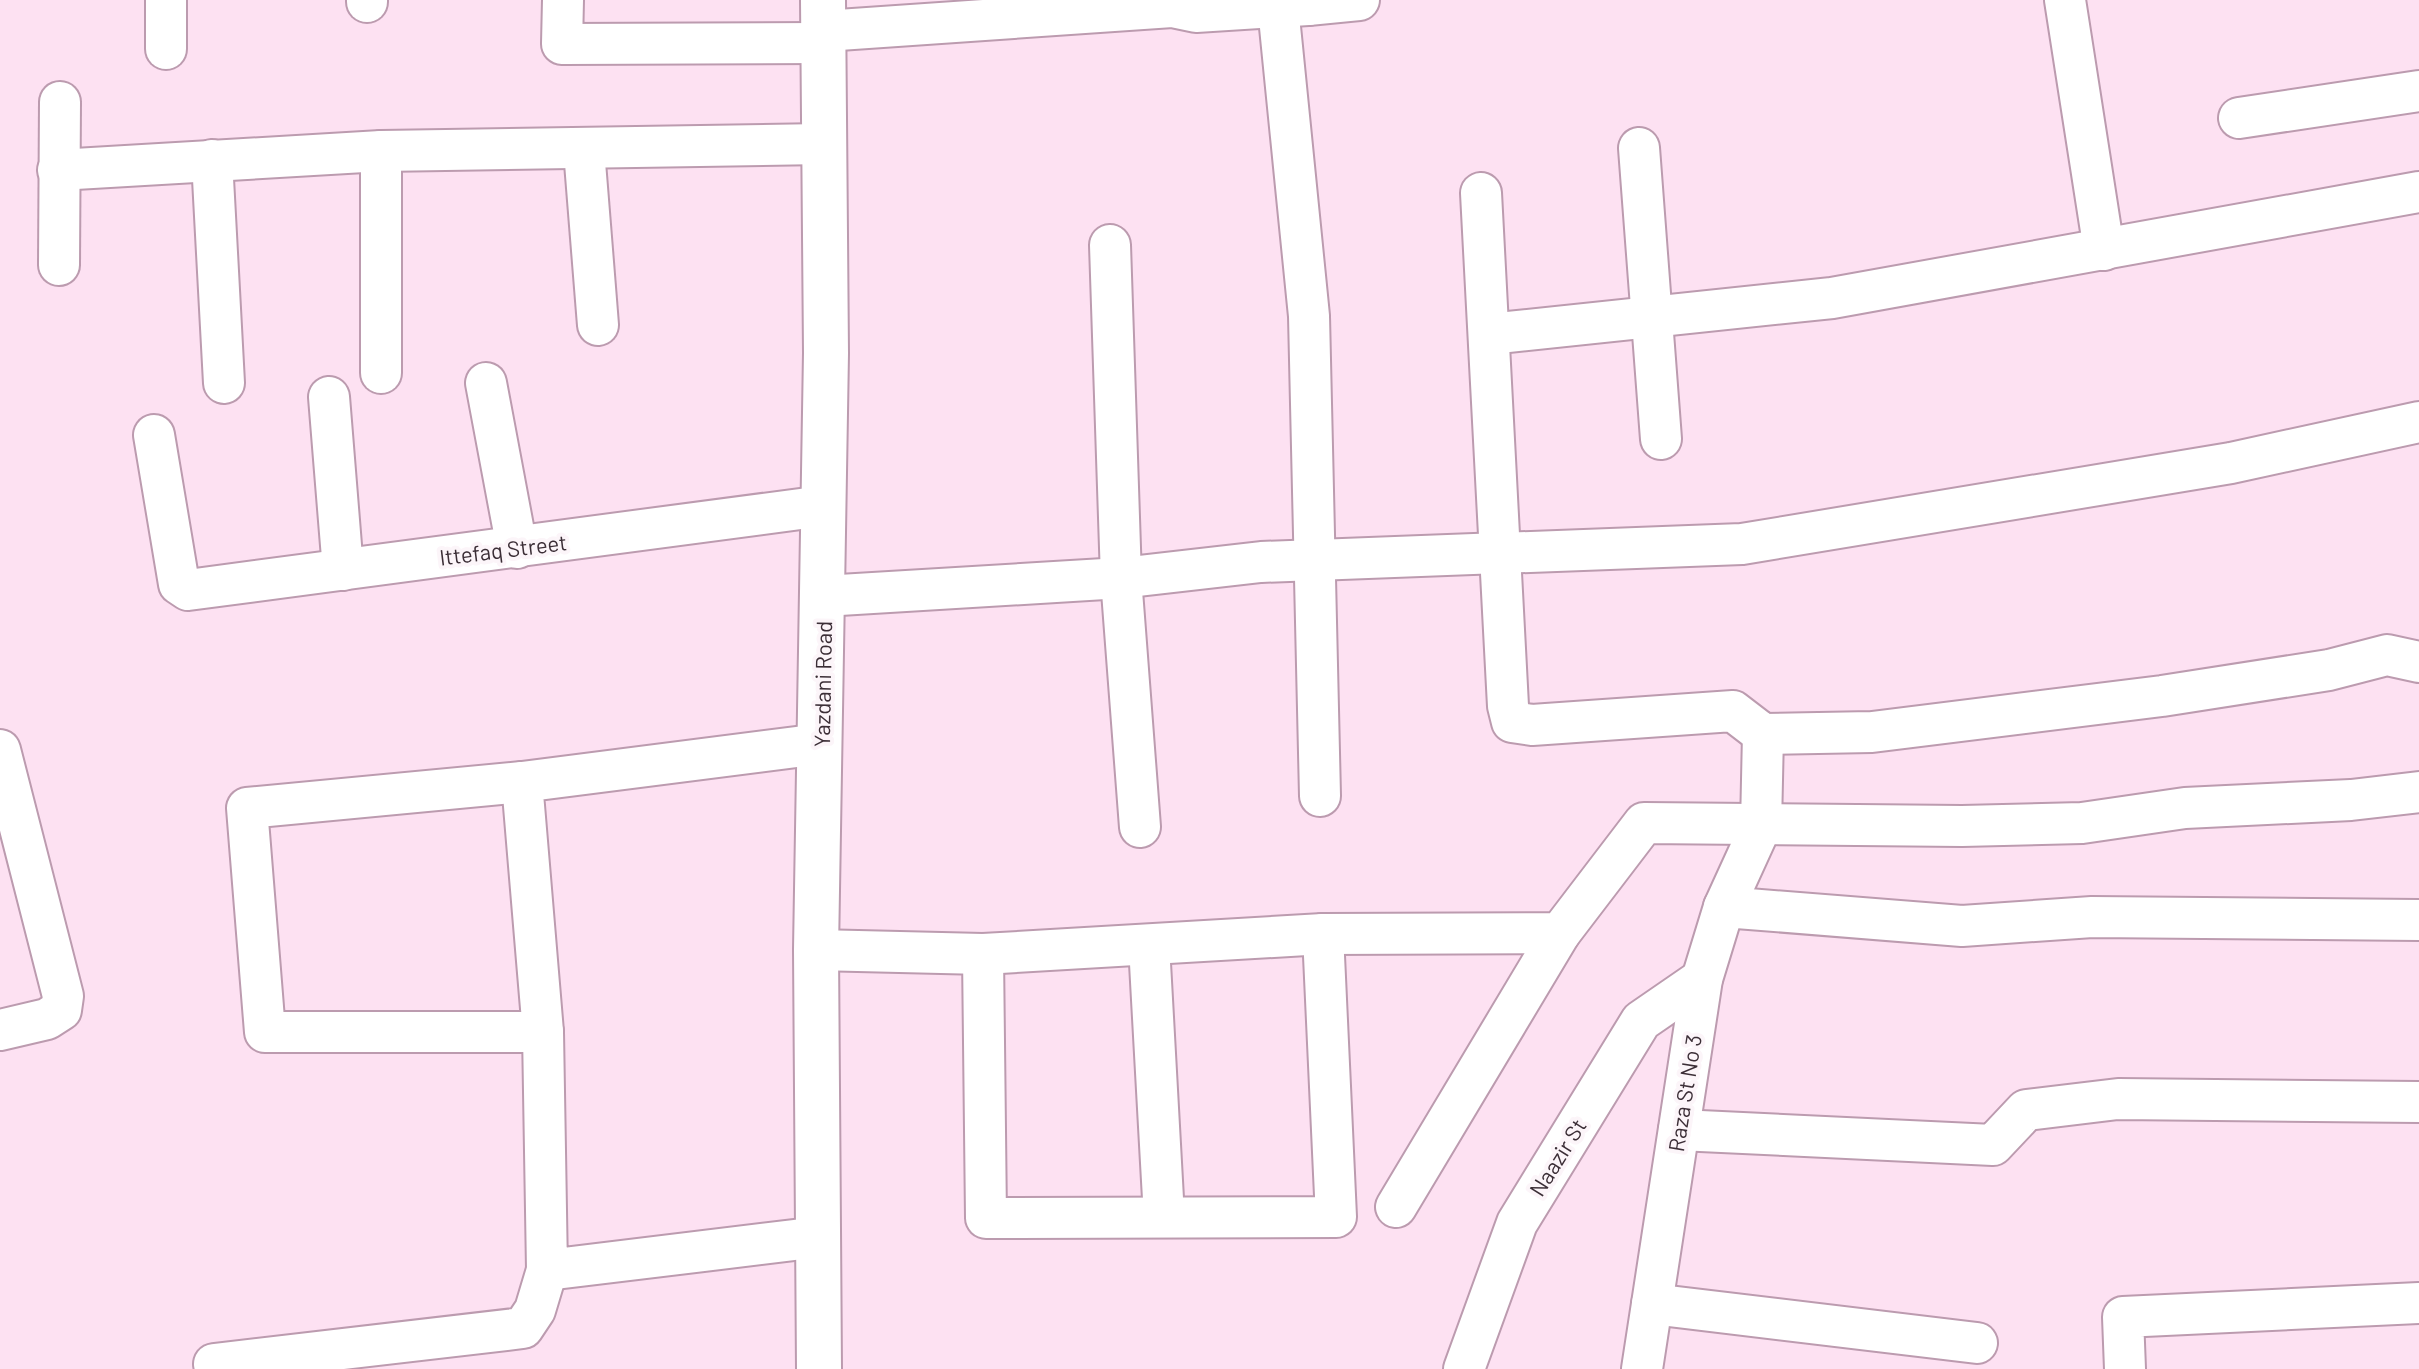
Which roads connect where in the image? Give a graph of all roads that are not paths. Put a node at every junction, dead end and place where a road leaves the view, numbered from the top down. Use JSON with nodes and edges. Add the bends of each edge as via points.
{"nodes":[{"id":1,"x":166,"y":0,"type":"edge"},
{"id":2,"x":563,"y":0,"type":"edge"},
{"id":3,"x":1359,"y":0,"type":"edge"},
{"id":4,"x":2065,"y":0,"type":"edge"},
{"id":5,"x":1298,"y":4,"type":"edge"},
{"id":6,"x":823,"y":25,"type":"edge"},
{"id":7,"x":166,"y":49,"type":"dead end"},
{"id":8,"x":2419,"y":91,"type":"edge"},
{"id":9,"x":60,"y":102,"type":"dead end"},
{"id":10,"x":2239,"y":118,"type":"dead end"},
{"id":11,"x":823,"y":144,"type":"junction"},
{"id":12,"x":1639,"y":148,"type":"dead end"},
{"id":13,"x":584,"y":150,"type":"junction"},
{"id":14,"x":381,"y":151,"type":"junction"},
{"id":15,"x":212,"y":160,"type":"junction"},
{"id":16,"x":58,"y":170,"type":"junction"},
{"id":17,"x":2419,"y":192,"type":"edge"},
{"id":18,"x":1481,"y":193,"type":"dead end"},
{"id":19,"x":1110,"y":245,"type":"dead end"},
{"id":20,"x":2104,"y":250,"type":"junction"},
{"id":21,"x":59,"y":265,"type":"dead end"},
{"id":22,"x":1652,"y":317,"type":"junction"},
{"id":23,"x":598,"y":325,"type":"dead end"},
{"id":24,"x":1489,"y":334,"type":"junction"},
{"id":25,"x":381,"y":373,"type":"dead end"},
{"id":26,"x":224,"y":383,"type":"dead end"},
{"id":27,"x":486,"y":383,"type":"dead end"},
{"id":28,"x":329,"y":397,"type":"dead end"},
{"id":29,"x":2419,"y":422,"type":"edge"},
{"id":30,"x":154,"y":435,"type":"dead end"},
{"id":31,"x":1661,"y":439,"type":"dead end"},
{"id":32,"x":823,"y":506,"type":"junction"},
{"id":33,"x":517,"y":548,"type":"junction"},
{"id":34,"x":1501,"y":553,"type":"junction"},
{"id":35,"x":1312,"y":560,"type":"junction"},
{"id":36,"x":343,"y":570,"type":"junction"},
{"id":37,"x":1121,"y":578,"type":"junction"},
{"id":38,"x":823,"y":596,"type":"junction"},
{"id":39,"x":2419,"y":662,"type":"edge"},
{"id":40,"x":1763,"y":734,"type":"junction"},
{"id":41,"x":820,"y":744,"type":"junction"},
{"id":42,"x":0,"y":750,"type":"edge"},
{"id":43,"x":522,"y":782,"type":"junction"},
{"id":44,"x":2419,"y":792,"type":"edge"},
{"id":45,"x":1320,"y":796,"type":"dead end"},
{"id":46,"x":1761,"y":826,"type":"junction"},
{"id":47,"x":1140,"y":827,"type":"dead end"},
{"id":48,"x":1724,"y":907,"type":"junction"},
{"id":49,"x":2419,"y":920,"type":"edge"},
{"id":50,"x":1560,"y":933,"type":"junction"},
{"id":51,"x":1323,"y":934,"type":"junction"},
{"id":52,"x":1149,"y":945,"type":"junction"},
{"id":53,"x":816,"y":950,"type":"junction"},
{"id":54,"x":983,"y":954,"type":"junction"},
{"id":55,"x":1702,"y":979,"type":"junction"},
{"id":56,"x":0,"y":1030,"type":"edge"},
{"id":57,"x":543,"y":1032,"type":"junction"},
{"id":58,"x":2419,"y":1102,"type":"edge"},
{"id":59,"x":1679,"y":1130,"type":"junction"},
{"id":60,"x":1396,"y":1207,"type":"dead end"},
{"id":61,"x":1164,"y":1217,"type":"junction"},
{"id":62,"x":819,"y":1237,"type":"junction"},
{"id":63,"x":547,"y":1270,"type":"junction"},
{"id":64,"x":2419,"y":1303,"type":"edge"},
{"id":65,"x":1652,"y":1304,"type":"junction"},
{"id":66,"x":1977,"y":1343,"type":"dead end"},
{"id":67,"x":214,"y":1364,"type":"dead end"},
{"id":68,"x":819,"y":1369,"type":"edge"},
{"id":69,"x":1464,"y":1369,"type":"edge"},
{"id":70,"x":1642,"y":1369,"type":"edge"},
{"id":71,"x":2125,"y":1369,"type":"edge"}],
"edges":[{"from":1,"to":7,"type":"street"},
{"from":2,"to":6,"type":"street","via":[[562,44]]},
{"from":3,"to":5,"type":"street"},
{"from":4,"to":20,"type":"street"},
{"from":5,"to":6,"type":"street"},
{"from":5,"to":35,"type":"street"},
{"from":6,"to":11,"type":"street","name":"Yazdani Road"},
{"from":8,"to":10,"type":"street"},
{"from":9,"to":16,"type":"street"},
{"from":11,"to":13,"type":"street"},
{"from":11,"to":32,"type":"street","name":"Yazdani Road"},
{"from":12,"to":22,"type":"street"},
{"from":13,"to":14,"type":"street"},
{"from":13,"to":23,"type":"street"},
{"from":14,"to":15,"type":"street"},
{"from":14,"to":25,"type":"street"},
{"from":15,"to":16,"type":"street"},
{"from":15,"to":26,"type":"street"},
{"from":16,"to":21,"type":"street"},
{"from":17,"to":20,"type":"street"},
{"from":18,"to":24,"type":"street"},
{"from":19,"to":37,"type":"street"},
{"from":20,"to":22,"type":"street","via":[[1832,298]]},
{"from":22,"to":24,"type":"street"},
{"from":22,"to":31,"type":"street"},
{"from":24,"to":34,"type":"street"},
{"from":27,"to":33,"type":"street"},
{"from":28,"to":36,"type":"street"},
{"from":29,"to":34,"type":"street","via":[[2231,463],[1742,544]]},
{"from":30,"to":36,"type":"street","name":"Ittefaq Street","via":[[182,589]]},
{"from":32,"to":33,"type":"street","name":"Ittefaq Street"},
{"from":32,"to":38,"type":"street","name":"Yazdani Road"},
{"from":33,"to":36,"type":"street","name":"Ittefaq Street"},
{"from":34,"to":35,"type":"street"},
{"from":34,"to":40,"type":"street","via":[[1512,722],[1733,711]]},
{"from":35,"to":37,"type":"street"},
{"from":35,"to":45,"type":"street"},
{"from":37,"to":38,"type":"street"},
{"from":37,"to":47,"type":"street"},
{"from":38,"to":41,"type":"street","name":"Yazdani Road"},
{"from":39,"to":40,"type":"street","via":[[2387,655],[2329,670],[2162,696],[1872,732]]},
{"from":40,"to":46,"type":"street"},
{"from":41,"to":43,"type":"street"},
{"from":41,"to":53,"type":"street","name":"Yazdani Road"},
{"from":42,"to":56,"type":"street","via":[[63,996],[61,1010],[47,1019]]},
{"from":43,"to":57,"type":"street"},
{"from":43,"to":57,"type":"street","via":[[247,808],[265,1032]]},
{"from":44,"to":46,"type":"street","via":[[2185,808],[2082,823]]},
{"from":46,"to":48,"type":"street","name":"Raza St No 3"},
{"from":46,"to":50,"type":"street","via":[[1644,823]]},
{"from":48,"to":49,"type":"street","via":[[1962,926],[2092,917]]},
{"from":48,"to":55,"type":"street","name":"Raza St No 3"},
{"from":50,"to":51,"type":"street"},
{"from":50,"to":60,"type":"street"},
{"from":51,"to":52,"type":"street"},
{"from":51,"to":61,"type":"street","via":[[1336,1217]]},
{"from":52,"to":54,"type":"street"},
{"from":52,"to":61,"type":"street"},
{"from":53,"to":54,"type":"street"},
{"from":53,"to":62,"type":"street","name":"Yazdani Road"},
{"from":54,"to":61,"type":"street","via":[[986,1218]]},
{"from":55,"to":59,"type":"street","name":"Raza St No 3"},
{"from":55,"to":69,"type":"street","name":"Naazir St","via":[[1641,1021],[1517,1223]]},
{"from":57,"to":63,"type":"street"},
{"from":58,"to":59,"type":"street","via":[[2118,1099],[2026,1110],[1993,1145]]},
{"from":59,"to":65,"type":"street","name":"Raza St No 3"},
{"from":62,"to":63,"type":"street"},
{"from":62,"to":68,"type":"street","name":"Yazdani Road"},
{"from":63,"to":67,"type":"street","via":[[535,1310],[523,1328]]},
{"from":64,"to":71,"type":"street","via":[[2123,1317]]},
{"from":65,"to":66,"type":"street"},
{"from":65,"to":70,"type":"street","name":"Raza St No 3"}]}
